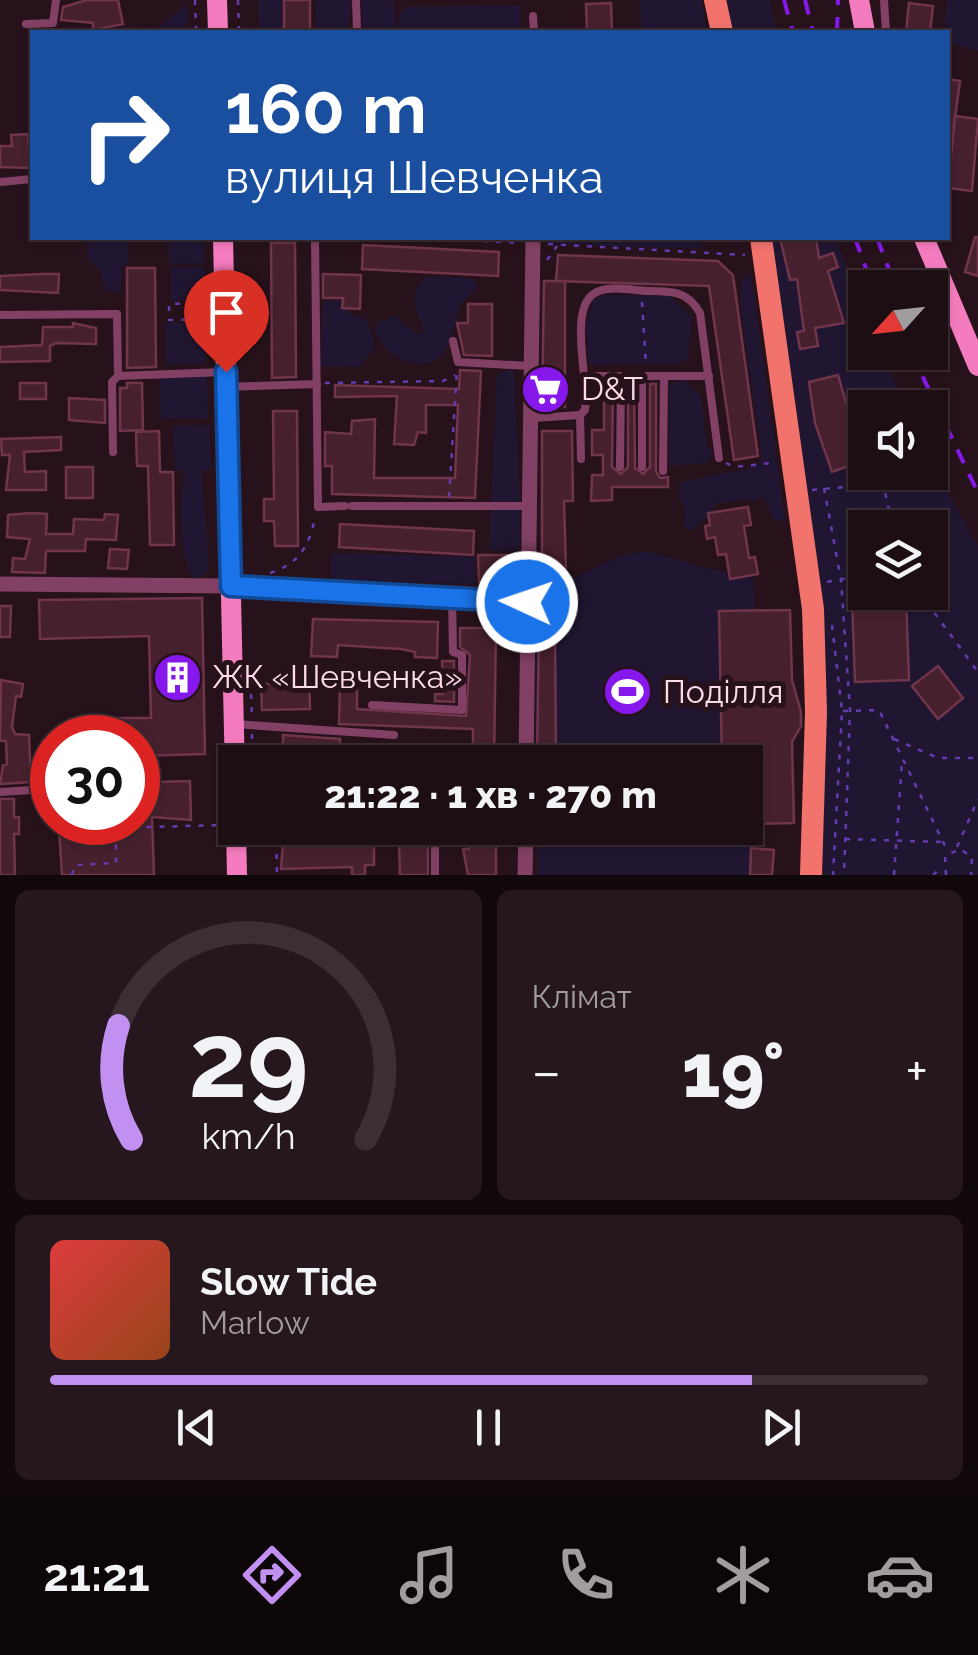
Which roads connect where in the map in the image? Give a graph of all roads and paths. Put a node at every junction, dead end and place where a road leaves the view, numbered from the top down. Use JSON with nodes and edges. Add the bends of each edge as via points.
{"nodes":[{"id":1,"x":56,"y":0,"type":"edge"},
{"id":2,"x":195,"y":0,"type":"edge"},
{"id":3,"x":217,"y":0,"type":"edge"},
{"id":4,"x":238,"y":0,"type":"edge"},
{"id":5,"x":356,"y":0,"type":"edge"},
{"id":6,"x":715,"y":0,"type":"edge"},
{"id":7,"x":860,"y":0,"type":"edge"},
{"id":8,"x":884,"y":0,"type":"edge"},
{"id":9,"x":534,"y":16,"type":"dead end"},
{"id":10,"x":26,"y":24,"type":"dead end"},
{"id":11,"x":196,"y":30,"type":"edge"},
{"id":12,"x":218,"y":30,"type":"edge"},
{"id":13,"x":239,"y":30,"type":"edge"},
{"id":14,"x":357,"y":30,"type":"edge"},
{"id":15,"x":534,"y":30,"type":"edge"},
{"id":16,"x":722,"y":30,"type":"edge"},
{"id":17,"x":864,"y":30,"type":"edge"},
{"id":18,"x":886,"y":30,"type":"edge"},
{"id":19,"x":30,"y":179,"type":"edge"},
{"id":20,"x":0,"y":182,"type":"edge"},
{"id":21,"x":223,"y":240,"type":"edge"},
{"id":22,"x":316,"y":240,"type":"edge"},
{"id":23,"x":533,"y":240,"type":"edge"},
{"id":24,"x":925,"y":240,"type":"edge"},
{"id":25,"x":757,"y":247,"type":"edge"},
{"id":26,"x":642,"y":291,"type":"junction"},
{"id":27,"x":214,"y":302,"type":"dead end"},
{"id":28,"x":0,"y":315,"type":"edge"},
{"id":29,"x":214,"y":318,"type":"dead end"},
{"id":30,"x":453,"y":341,"type":"dead end"},
{"id":31,"x":458,"y":362,"type":"junction"},
{"id":32,"x":534,"y":366,"type":"junction"},
{"id":33,"x":978,"y":366,"type":"edge"},
{"id":34,"x":456,"y":374,"type":"junction"},
{"id":35,"x":118,"y":376,"type":"junction"},
{"id":36,"x":586,"y":376,"type":"junction"},
{"id":37,"x":621,"y":376,"type":"junction"},
{"id":38,"x":644,"y":376,"type":"junction"},
{"id":39,"x":664,"y":376,"type":"junction"},
{"id":40,"x":709,"y":376,"type":"junction"},
{"id":41,"x":226,"y":379,"type":"junction"},
{"id":42,"x":317,"y":384,"type":"junction"},
{"id":43,"x":580,"y":415,"type":"junction"},
{"id":44,"x":533,"y":418,"type":"junction"},
{"id":45,"x":112,"y":452,"type":"dead end"},
{"id":46,"x":719,"y":458,"type":"joint"},
{"id":47,"x":581,"y":459,"type":"dead end"},
{"id":48,"x":779,"y":463,"type":"dead end"},
{"id":49,"x":620,"y":467,"type":"dead end"},
{"id":50,"x":642,"y":467,"type":"dead end"},
{"id":51,"x":663,"y":470,"type":"dead end"},
{"id":52,"x":824,"y":488,"type":"junction"},
{"id":53,"x":812,"y":490,"type":"dead end"},
{"id":54,"x":531,"y":506,"type":"junction"},
{"id":55,"x":318,"y":507,"type":"junction"},
{"id":56,"x":448,"y":508,"type":"junction"},
{"id":57,"x":890,"y":510,"type":"edge"},
{"id":58,"x":256,"y":578,"type":"dead end"},
{"id":59,"x":848,"y":578,"type":"edge"},
{"id":60,"x":841,"y":580,"type":"junction"},
{"id":61,"x":827,"y":582,"type":"dead end"},
{"id":62,"x":0,"y":584,"type":"edge"},
{"id":63,"x":231,"y":586,"type":"junction"},
{"id":64,"x":452,"y":598,"type":"junction"},
{"id":65,"x":527,"y":602,"type":"junction"},
{"id":66,"x":933,"y":610,"type":"edge"},
{"id":67,"x":978,"y":672,"type":"edge"},
{"id":68,"x":372,"y":706,"type":"dead end"},
{"id":69,"x":850,"y":710,"type":"junction"},
{"id":70,"x":842,"y":711,"type":"dead end"},
{"id":71,"x":234,"y":724,"type":"junction"},
{"id":72,"x":394,"y":735,"type":"dead end"},
{"id":73,"x":892,"y":738,"type":"junction"},
{"id":74,"x":234,"y":745,"type":"edge"},
{"id":75,"x":526,"y":745,"type":"edge"},
{"id":76,"x":902,"y":757,"type":"junction"},
{"id":77,"x":978,"y":758,"type":"edge"},
{"id":78,"x":30,"y":789,"type":"edge"},
{"id":79,"x":0,"y":792,"type":"edge"},
{"id":80,"x":978,"y":799,"type":"edge"},
{"id":81,"x":218,"y":826,"type":"edge"},
{"id":82,"x":845,"y":838,"type":"junction"},
{"id":83,"x":896,"y":840,"type":"junction"},
{"id":84,"x":943,"y":842,"type":"junction"},
{"id":85,"x":233,"y":845,"type":"edge"},
{"id":86,"x":277,"y":845,"type":"edge"},
{"id":87,"x":435,"y":845,"type":"edge"},
{"id":88,"x":526,"y":845,"type":"edge"},
{"id":89,"x":956,"y":849,"type":"junction"},
{"id":90,"x":948,"y":852,"type":"junction"},
{"id":91,"x":942,"y":867,"type":"junction"},
{"id":92,"x":72,"y":875,"type":"edge"},
{"id":93,"x":237,"y":875,"type":"edge"},
{"id":94,"x":278,"y":875,"type":"edge"},
{"id":95,"x":435,"y":875,"type":"edge"},
{"id":96,"x":525,"y":875,"type":"edge"},
{"id":97,"x":811,"y":875,"type":"edge"},
{"id":98,"x":844,"y":875,"type":"edge"},
{"id":99,"x":894,"y":875,"type":"edge"},
{"id":100,"x":933,"y":875,"type":"edge"},
{"id":101,"x":946,"y":875,"type":"edge"},
{"id":102,"x":972,"y":875,"type":"edge"}],
"edges":[{"from":1,"to":10,"type":"lane","via":[[53,23]]},
{"from":2,"to":11,"type":"path"},
{"from":3,"to":12,"type":"main road"},
{"from":4,"to":13,"type":"path"},
{"from":5,"to":14,"type":"lane"},
{"from":6,"to":16,"type":"main road"},
{"from":7,"to":17,"type":"main road"},
{"from":8,"to":18,"type":"lane"},
{"from":9,"to":15,"type":"lane"},
{"from":19,"to":20,"type":"lane"},
{"from":21,"to":41,"type":"main road"},
{"from":22,"to":42,"type":"lane"},
{"from":23,"to":25,"type":"path"},
{"from":23,"to":32,"type":"street"},
{"from":24,"to":33,"type":"main road"},
{"from":25,"to":97,"type":"main road","via":[[813,609]]},
{"from":26,"to":36,"type":"lane","via":[[603,290],[586,300],[580,316]]},
{"from":26,"to":38,"type":"path"},
{"from":26,"to":40,"type":"lane","via":[[674,291],[695,304]]},
{"from":27,"to":29,"type":"path","via":[[168,304],[168,320]]},
{"from":28,"to":35,"type":"lane","via":[[117,314]]},
{"from":30,"to":31,"type":"lane"},
{"from":31,"to":32,"type":"lane"},
{"from":31,"to":34,"type":"path"},
{"from":32,"to":44,"type":"street"},
{"from":34,"to":42,"type":"path","via":[[443,381]]},
{"from":34,"to":56,"type":"path"},
{"from":35,"to":41,"type":"lane"},
{"from":35,"to":45,"type":"lane","via":[[112,382]]},
{"from":36,"to":37,"type":"lane"},
{"from":36,"to":43,"type":"lane"},
{"from":37,"to":38,"type":"lane"},
{"from":37,"to":49,"type":"lane"},
{"from":38,"to":39,"type":"lane"},
{"from":38,"to":50,"type":"lane"},
{"from":39,"to":40,"type":"lane"},
{"from":39,"to":51,"type":"lane"},
{"from":40,"to":46,"type":"lane"},
{"from":41,"to":42,"type":"lane"},
{"from":41,"to":63,"type":"main road"},
{"from":42,"to":55,"type":"lane"},
{"from":43,"to":44,"type":"lane"},
{"from":43,"to":47,"type":"lane"},
{"from":44,"to":54,"type":"street"},
{"from":46,"to":48,"type":"path","via":[[734,467]]},
{"from":52,"to":53,"type":"path"},
{"from":52,"to":57,"type":"path","via":[[878,484]]},
{"from":52,"to":60,"type":"path"},
{"from":54,"to":56,"type":"lane"},
{"from":54,"to":65,"type":"street"},
{"from":55,"to":56,"type":"lane"},
{"from":55,"to":58,"type":"path","via":[[309,547],[285,568]]},
{"from":59,"to":60,"type":"path"},
{"from":60,"to":61,"type":"path"},
{"from":60,"to":69,"type":"path"},
{"from":62,"to":63,"type":"street"},
{"from":63,"to":64,"type":"street"},
{"from":63,"to":71,"type":"main road"},
{"from":64,"to":65,"type":"street"},
{"from":64,"to":68,"type":"lane","via":[[462,710]]},
{"from":65,"to":75,"type":"street"},
{"from":66,"to":67,"type":"path"},
{"from":69,"to":70,"type":"path"},
{"from":69,"to":73,"type":"path","via":[[879,710]]},
{"from":69,"to":82,"type":"path"},
{"from":71,"to":72,"type":"lane"},
{"from":71,"to":74,"type":"main road"},
{"from":73,"to":76,"type":"path"},
{"from":73,"to":77,"type":"path","via":[[938,758]]},
{"from":76,"to":83,"type":"path"},
{"from":76,"to":84,"type":"path"},
{"from":78,"to":79,"type":"lane"},
{"from":80,"to":89,"type":"path"},
{"from":81,"to":92,"type":"path","via":[[116,828],[116,863],[76,865]]},
{"from":82,"to":83,"type":"path"},
{"from":82,"to":98,"type":"path"},
{"from":83,"to":84,"type":"path"},
{"from":83,"to":99,"type":"path"},
{"from":84,"to":90,"type":"path"},
{"from":85,"to":93,"type":"main road"},
{"from":86,"to":94,"type":"path"},
{"from":87,"to":95,"type":"lane"},
{"from":88,"to":96,"type":"street"},
{"from":89,"to":90,"type":"path"},
{"from":89,"to":102,"type":"path","via":[[972,857]]},
{"from":90,"to":91,"type":"path"},
{"from":91,"to":100,"type":"path"},
{"from":91,"to":101,"type":"path"}]}
